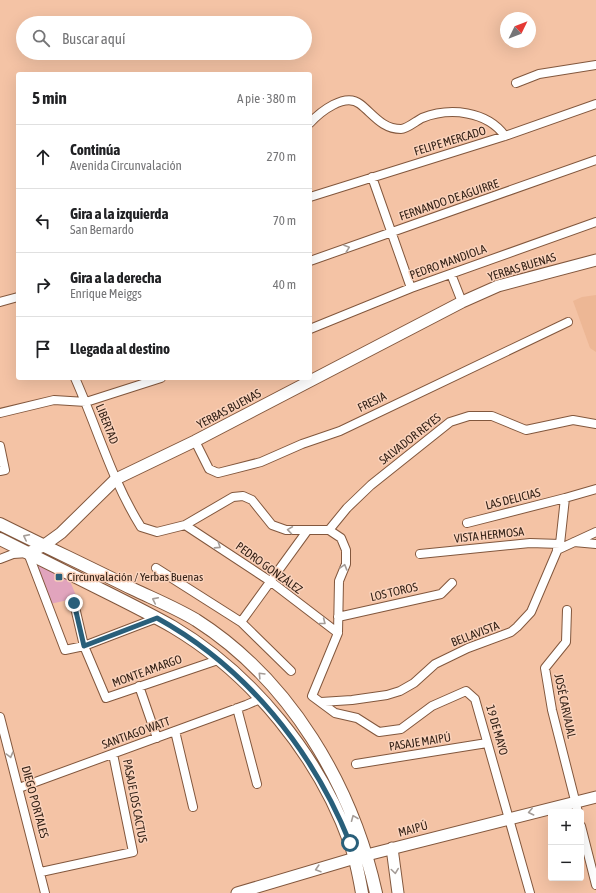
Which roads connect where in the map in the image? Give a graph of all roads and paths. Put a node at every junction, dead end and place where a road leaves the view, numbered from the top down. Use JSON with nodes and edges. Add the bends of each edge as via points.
{"nodes":[{"id":1,"x":596,"y":65,"type":"edge"},
{"id":2,"x":516,"y":83,"type":"dead end"},
{"id":3,"x":596,"y":104,"type":"edge"},
{"id":4,"x":312,"y":121,"type":"edge"},
{"id":5,"x":505,"y":136,"type":"junction"},
{"id":6,"x":596,"y":160,"type":"edge"},
{"id":7,"x":372,"y":177,"type":"junction"},
{"id":8,"x":312,"y":196,"type":"edge"},
{"id":9,"x":596,"y":222,"type":"edge"},
{"id":10,"x":391,"y":233,"type":"junction"},
{"id":11,"x":312,"y":260,"type":"edge"},
{"id":12,"x":596,"y":260,"type":"edge"},
{"id":13,"x":451,"y":274,"type":"junction"},
{"id":14,"x":411,"y":288,"type":"junction"},
{"id":15,"x":16,"y":298,"type":"edge"},
{"id":16,"x":0,"y":302,"type":"edge"},
{"id":17,"x":462,"y":302,"type":"junction"},
{"id":18,"x":568,"y":322,"type":"dead end"},
{"id":19,"x":312,"y":326,"type":"edge"},
{"id":20,"x":76,"y":380,"type":"edge"},
{"id":21,"x":155,"y":380,"type":"edge"},
{"id":22,"x":86,"y":402,"type":"junction"},
{"id":23,"x":0,"y":412,"type":"edge"},
{"id":24,"x":596,"y":424,"type":"edge"},
{"id":25,"x":195,"y":441,"type":"junction"},
{"id":26,"x":0,"y":446,"type":"edge"},
{"id":27,"x":0,"y":471,"type":"edge"},
{"id":28,"x":116,"y":479,"type":"junction"},
{"id":29,"x":596,"y":489,"type":"edge"},
{"id":30,"x":564,"y":498,"type":"junction"},
{"id":31,"x":467,"y":523,"type":"dead end"},
{"id":32,"x":0,"y":524,"type":"edge"},
{"id":33,"x":185,"y":524,"type":"junction"},
{"id":34,"x":329,"y":530,"type":"junction"},
{"id":35,"x":307,"y":531,"type":"junction"},
{"id":36,"x":596,"y":532,"type":"edge"},
{"id":37,"x":0,"y":539,"type":"edge"},
{"id":38,"x":571,"y":542,"type":"junction"},
{"id":39,"x":596,"y":544,"type":"edge"},
{"id":40,"x":43,"y":546,"type":"junction"},
{"id":41,"x":559,"y":547,"type":"junction"},
{"id":42,"x":28,"y":553,"type":"junction"},
{"id":43,"x":420,"y":554,"type":"dead end"},
{"id":44,"x":0,"y":559,"type":"edge"},
{"id":45,"x":156,"y":568,"type":"dead end"},
{"id":46,"x":270,"y":581,"type":"junction"},
{"id":47,"x":452,"y":583,"type":"dead end"},
{"id":48,"x":74,"y":603,"type":"dead end"},
{"id":49,"x":566,"y":610,"type":"dead end"},
{"id":50,"x":338,"y":617,"type":"junction"},
{"id":51,"x":157,"y":618,"type":"junction"},
{"id":52,"x":241,"y":622,"type":"junction"},
{"id":53,"x":338,"y":633,"type":"junction"},
{"id":54,"x":84,"y":646,"type":"junction"},
{"id":55,"x":218,"y":660,"type":"junction"},
{"id":56,"x":290,"y":671,"type":"dead end"},
{"id":57,"x":139,"y":686,"type":"junction"},
{"id":58,"x":280,"y":695,"type":"junction"},
{"id":59,"x":260,"y":699,"type":"junction"},
{"id":60,"x":320,"y":702,"type":"junction"},
{"id":61,"x":237,"y":708,"type":"junction"},
{"id":62,"x":0,"y":717,"type":"edge"},
{"id":63,"x":175,"y":731,"type":"junction"},
{"id":64,"x":157,"y":738,"type":"junction"},
{"id":65,"x":487,"y":743,"type":"junction"},
{"id":66,"x":114,"y":754,"type":"junction"},
{"id":67,"x":356,"y":764,"type":"dead end"},
{"id":68,"x":257,"y":784,"type":"dead end"},
{"id":69,"x":19,"y":788,"type":"junction"},
{"id":70,"x":596,"y":797,"type":"edge"},
{"id":71,"x":193,"y":807,"type":"dead end"},
{"id":72,"x":576,"y":807,"type":"edge"},
{"id":73,"x":509,"y":817,"type":"junction"},
{"id":74,"x":584,"y":838,"type":"edge"},
{"id":75,"x":392,"y":848,"type":"junction"},
{"id":76,"x":360,"y":856,"type":"junction"},
{"id":77,"x":41,"y":872,"type":"junction"},
{"id":78,"x":596,"y":885,"type":"edge"},
{"id":79,"x":261,"y":890,"type":"edge"},
{"id":80,"x":46,"y":893,"type":"edge"},
{"id":81,"x":238,"y":893,"type":"edge"},
{"id":82,"x":362,"y":893,"type":"edge"},
{"id":83,"x":376,"y":893,"type":"edge"},
{"id":84,"x":398,"y":893,"type":"edge"},
{"id":85,"x":530,"y":893,"type":"edge"}],
"edges":[{"from":1,"to":2,"type":"street","via":[[539,74]]},
{"from":3,"to":5,"type":"street","name":"FELIPE MERCADO"},
{"from":4,"to":5,"type":"street","via":[[335,103],[352,101],[359,103],[382,123],[392,128],[402,129],[434,114],[456,112],[489,120],[498,126]]},
{"from":5,"to":7,"type":"street","name":"FELIPE MERCADO"},
{"from":6,"to":10,"type":"street","name":"FERNANDO DE AGUIRRE"},
{"from":7,"to":8,"type":"street","name":"FELIPE MERCADO"},
{"from":7,"to":10,"type":"street"},
{"from":9,"to":13,"type":"street","name":"PEDRO MANDIOLA"},
{"from":11,"to":10,"type":"street","name":"FERNANDO DE AGUIRRE","one_way":true},
{"from":10,"to":14,"type":"street"},
{"from":12,"to":17,"type":"street","name":"YERBAS BUENAS","via":[[498,286]]},
{"from":13,"to":14,"type":"street","name":"PEDRO MANDIOLA"},
{"from":13,"to":17,"type":"street"},
{"from":14,"to":19,"type":"street","name":"PEDRO MANDIOLA"},
{"from":15,"to":16,"type":"street"},
{"from":17,"to":25,"type":"street","name":"YERBAS BUENAS"},
{"from":18,"to":25,"type":"street","name":"FRESIA","via":[[340,431],[261,462],[218,473],[208,469]]},
{"from":20,"to":22,"type":"street","name":"LIBERTAD"},
{"from":21,"to":22,"type":"street"},
{"from":22,"to":23,"type":"street","via":[[54,400]]},
{"from":22,"to":28,"type":"street","name":"LIBERTAD"},
{"from":24,"to":34,"type":"street","name":"SALVADOR REYES","via":[[573,420],[526,430],[492,416],[470,416],[450,422],[371,485]]},
{"from":25,"to":28,"type":"street","name":"YERBAS BUENAS"},
{"from":26,"to":27,"type":"street","via":[[5,470]]},
{"from":28,"to":33,"type":"street","via":[[141,527],[157,532]]},
{"from":28,"to":40,"type":"street","name":"YERBAS BUENAS","via":[[61,533]]},
{"from":29,"to":30,"type":"street","name":"LAS DELICIAS"},
{"from":30,"to":31,"type":"street","name":"LAS DELICIAS"},
{"from":30,"to":41,"type":"street"},
{"from":40,"to":32,"type":"main road","one_way":true},
{"from":35,"to":33,"type":"street","one_way":true,"via":[[286,530],[272,525],[252,500],[243,496],[233,497]]},
{"from":33,"to":46,"type":"street","name":"PEDRO GONZÁLEZ","one_way":true},
{"from":34,"to":35,"type":"street"},
{"from":50,"to":34,"type":"street","one_way":true,"via":[[339,581],[346,564],[346,550],[341,538]]},
{"from":35,"to":46,"type":"street"},
{"from":36,"to":38,"type":"street"},
{"from":37,"to":42,"type":"main road"},
{"from":38,"to":39,"type":"street"},
{"from":38,"to":41,"type":"street"},
{"from":40,"to":42,"type":"street","name":"YERBAS BUENAS"},
{"from":58,"to":40,"type":"main road","one_way":true,"via":[[240,654],[195,619]]},
{"from":41,"to":43,"type":"street","name":"VISTA HERMOSA","via":[[530,543]]},
{"from":41,"to":60,"type":"street","name":"BELLAVISTA","via":[[531,612],[511,632],[435,664],[400,691],[352,700]]},
{"from":42,"to":44,"type":"street","name":"YERBAS BUENAS","via":[[13,554]]},
{"from":42,"to":51,"type":"main road"},
{"from":42,"to":54,"type":"street","via":[[65,650]]},
{"from":45,"to":52,"type":"street"},
{"from":46,"to":52,"type":"street"},
{"from":46,"to":53,"type":"street","name":"PEDRO GONZÁLEZ","one_way":true},
{"from":47,"to":50,"type":"street","name":"LOS TOROS","via":[[440,594]]},
{"from":48,"to":54,"type":"street"},
{"from":49,"to":72,"type":"street","name":"JOSÉ CARVAJAL","via":[[566,642],[545,668],[552,710]]},
{"from":50,"to":53,"type":"street"},
{"from":51,"to":54,"type":"street"},
{"from":51,"to":55,"type":"main road"},
{"from":52,"to":56,"type":"street"},
{"from":53,"to":60,"type":"street","via":[[312,693],[314,699]]},
{"from":54,"to":57,"type":"street","name":"MONTE AMARGO","via":[[106,698]]},
{"from":55,"to":57,"type":"street","name":"MONTE AMARGO"},
{"from":55,"to":59,"type":"main road"},
{"from":57,"to":64,"type":"street"},
{"from":58,"to":59,"type":"main road"},
{"from":76,"to":58,"type":"main road","one_way":true,"via":[[349,806],[330,767],[307,730]]},
{"from":59,"to":61,"type":"street","name":"SANTIAGO WATT"},
{"from":59,"to":76,"type":"main road","via":[[287,731],[318,777]]},
{"from":60,"to":65,"type":"street","name":"19 DE MAYO","via":[[335,713],[357,718],[379,732],[390,732],[401,729],[432,706],[466,691],[475,699]]},
{"from":61,"to":63,"type":"street","name":"SANTIAGO WATT"},
{"from":61,"to":68,"type":"street"},
{"from":62,"to":69,"type":"street","name":"DIEGO PORTALES","one_way":true},
{"from":63,"to":64,"type":"street","name":"SANTIAGO WATT"},
{"from":63,"to":71,"type":"street"},
{"from":64,"to":66,"type":"street","name":"SANTIAGO WATT"},
{"from":65,"to":67,"type":"street","name":"PASAJE MAIPÚ"},
{"from":65,"to":73,"type":"street","name":"19 DE MAYO"},
{"from":66,"to":69,"type":"street","name":"SANTIAGO WATT"},
{"from":66,"to":77,"type":"street","name":"PASAJE LOS CACTUS","via":[[133,852]]},
{"from":69,"to":77,"type":"street","name":"DIEGO PORTALES"},
{"from":70,"to":72,"type":"street","name":"MAIPÚ"},
{"from":72,"to":73,"type":"street","name":"MAIPÚ","one_way":true},
{"from":73,"to":75,"type":"street","name":"MAIPÚ"},
{"from":73,"to":85,"type":"street","name":"19 DE MAYO"},
{"from":74,"to":78,"type":"street"},
{"from":75,"to":76,"type":"street","name":"MAIPÚ"},
{"from":75,"to":84,"type":"street","one_way":true},
{"from":76,"to":79,"type":"street","name":"MAIPÚ","one_way":true},
{"from":76,"to":82,"type":"main road"},
{"from":76,"to":83,"type":"main road"},
{"from":77,"to":80,"type":"street","name":"DIEGO PORTALES"},
{"from":79,"to":81,"type":"street","name":"MAIPÚ"}]}
